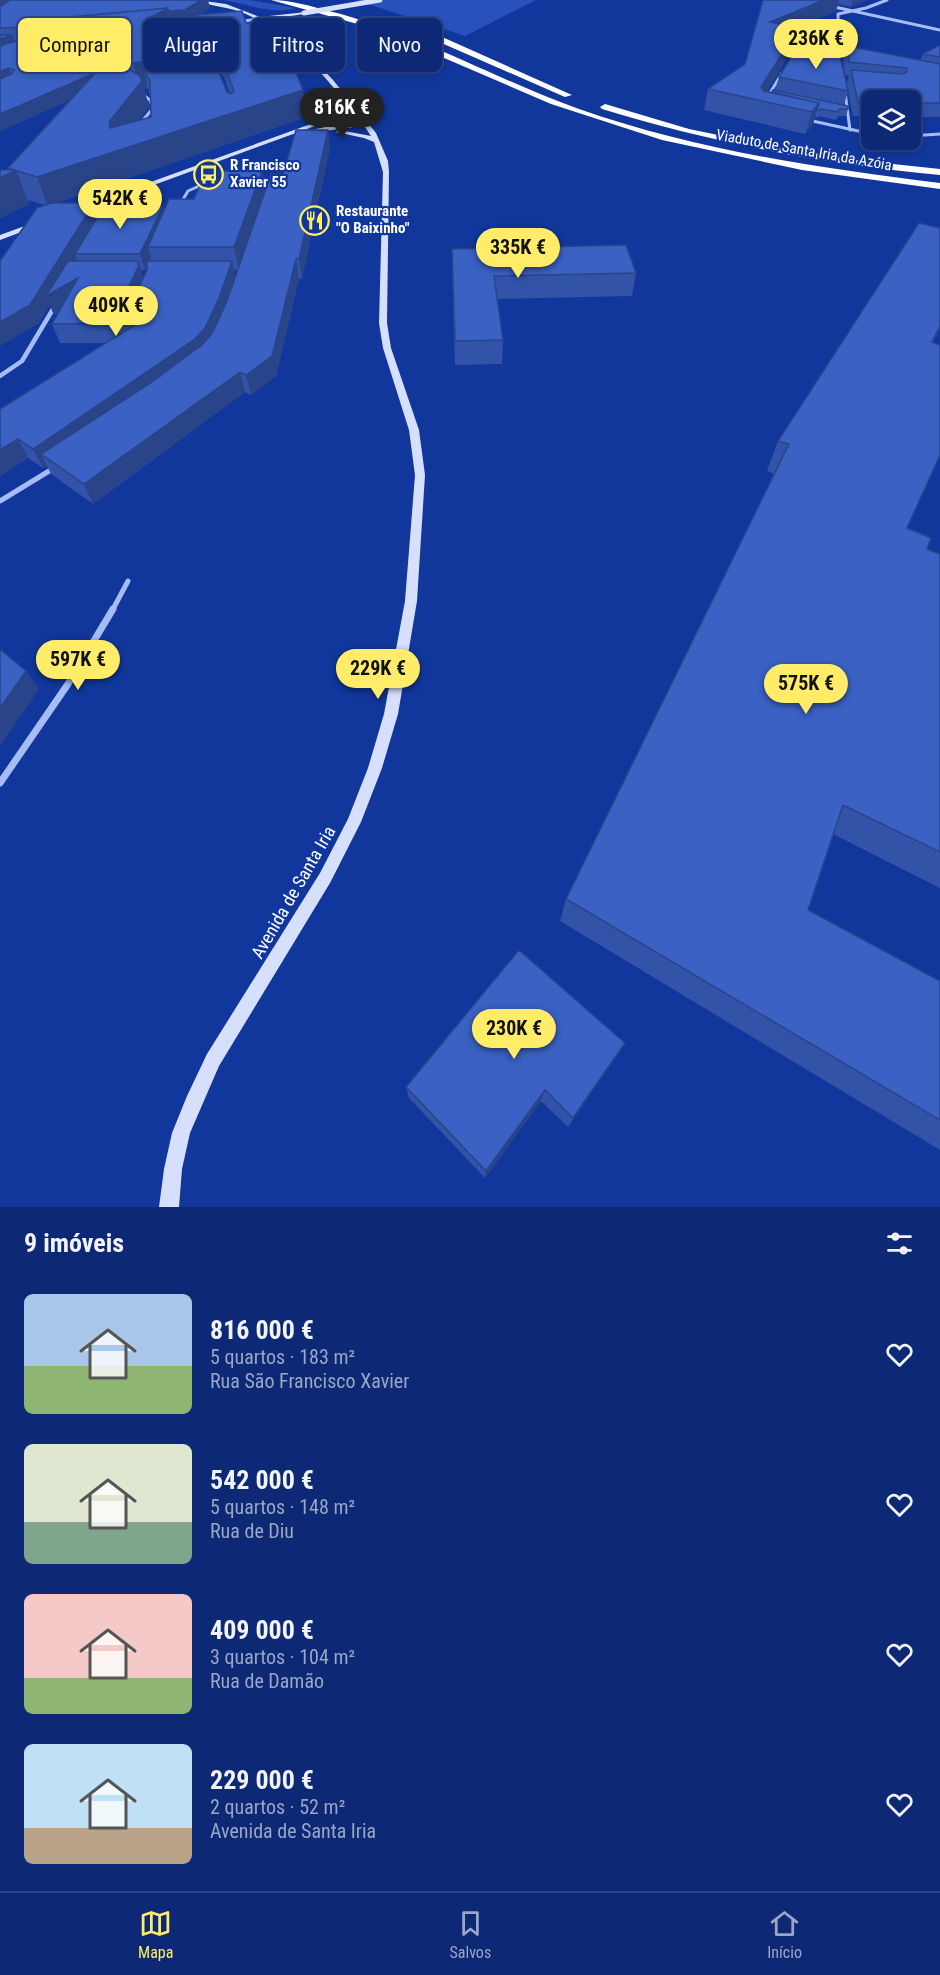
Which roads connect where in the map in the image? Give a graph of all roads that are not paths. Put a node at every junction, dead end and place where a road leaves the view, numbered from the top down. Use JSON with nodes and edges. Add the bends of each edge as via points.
{"nodes":[{"id":1,"x":199,"y":0,"type":"edge"},
{"id":2,"x":275,"y":0,"type":"edge"},
{"id":3,"x":324,"y":0,"type":"edge"},
{"id":4,"x":380,"y":0,"type":"edge"},
{"id":5,"x":887,"y":0,"type":"edge"},
{"id":6,"x":823,"y":4,"type":"dead end"},
{"id":7,"x":852,"y":10,"type":"junction"},
{"id":8,"x":370,"y":12,"type":"dead end"},
{"id":9,"x":387,"y":17,"type":"dead end"},
{"id":10,"x":256,"y":18,"type":"edge"},
{"id":11,"x":266,"y":18,"type":"edge"},
{"id":12,"x":940,"y":30,"type":"edge"},
{"id":13,"x":839,"y":65,"type":"edge"},
{"id":14,"x":784,"y":69,"type":"edge"},
{"id":15,"x":325,"y":72,"type":"edge"},
{"id":16,"x":132,"y":88,"type":"edge"},
{"id":17,"x":845,"y":90,"type":"edge"},
{"id":18,"x":151,"y":92,"type":"edge"},
{"id":19,"x":141,"y":93,"type":"junction"},
{"id":20,"x":770,"y":93,"type":"junction"},
{"id":21,"x":782,"y":95,"type":"edge"},
{"id":22,"x":575,"y":97,"type":"dead end"},
{"id":23,"x":347,"y":100,"type":"junction"},
{"id":24,"x":765,"y":100,"type":"edge"},
{"id":25,"x":595,"y":104,"type":"dead end"},
{"id":26,"x":153,"y":108,"type":"junction"},
{"id":27,"x":838,"y":108,"type":"edge"},
{"id":28,"x":849,"y":110,"type":"junction"},
{"id":29,"x":797,"y":117,"type":"edge"},
{"id":30,"x":153,"y":119,"type":"edge"},
{"id":31,"x":364,"y":121,"type":"junction"},
{"id":32,"x":139,"y":125,"type":"edge"},
{"id":33,"x":313,"y":128,"type":"junction"},
{"id":34,"x":850,"y":130,"type":"junction"},
{"id":35,"x":861,"y":132,"type":"edge"},
{"id":36,"x":940,"y":134,"type":"edge"},
{"id":37,"x":921,"y":135,"type":"edge"},
{"id":38,"x":378,"y":142,"type":"junction"},
{"id":39,"x":940,"y":172,"type":"edge"},
{"id":40,"x":210,"y":182,"type":"edge"},
{"id":41,"x":940,"y":186,"type":"edge"},
{"id":42,"x":120,"y":195,"type":"junction"},
{"id":43,"x":75,"y":211,"type":"edge"},
{"id":44,"x":175,"y":214,"type":"edge"},
{"id":45,"x":108,"y":215,"type":"edge"},
{"id":46,"x":44,"y":222,"type":"edge"},
{"id":47,"x":0,"y":238,"type":"edge"},
{"id":48,"x":62,"y":294,"type":"edge"},
{"id":49,"x":0,"y":376,"type":"edge"},
{"id":50,"x":64,"y":461,"type":"edge"},
{"id":51,"x":0,"y":501,"type":"edge"},
{"id":52,"x":128,"y":581,"type":"dead end"},
{"id":53,"x":0,"y":783,"type":"edge"},
{"id":54,"x":169,"y":1207,"type":"edge"}],
"edges":[{"from":1,"to":10,"type":"main road","name":"Avenida de Santa Iria","via":[[231,7]]},
{"from":2,"to":41,"type":"highway","name":"Viaduto de Santa Iria da Azóia","via":[[366,23],[575,110],[637,131],[760,160]]},
{"from":3,"to":8,"type":"highway"},
{"from":4,"to":11,"type":"main road","bridge":true},
{"from":5,"to":7,"type":"street"},
{"from":6,"to":7,"type":"street"},
{"from":7,"to":12,"type":"street"},
{"from":7,"to":13,"type":"street","via":[[838,14]]},
{"from":9,"to":22,"type":"highway"},
{"from":14,"to":20,"type":"street"},
{"from":15,"to":23,"type":"main road","name":"Avenida de Santa Iria"},
{"from":16,"to":19,"type":"street"},
{"from":17,"to":28,"type":"street"},
{"from":18,"to":19,"type":"street"},
{"from":19,"to":26,"type":"street"},
{"from":20,"to":21,"type":"street"},
{"from":20,"to":24,"type":"street"},
{"from":23,"to":31,"type":"main road","name":"Avenida de Santa Iria"},
{"from":23,"to":33,"type":"main road","via":[[338,113]]},
{"from":25,"to":39,"type":"highway","name":"Viaduto de Santa Iria da Azóia","via":[[710,136],[836,161]]},
{"from":26,"to":30,"type":"street"},
{"from":26,"to":32,"type":"street"},
{"from":27,"to":28,"type":"street"},
{"from":28,"to":34,"type":"street"},
{"from":29,"to":34,"type":"street"},
{"from":31,"to":33,"type":"main road"},
{"from":31,"to":38,"type":"main road","name":"Avenida de Santa Iria"},
{"from":33,"to":38,"type":"main road"},
{"from":33,"to":42,"type":"main road"},
{"from":34,"to":35,"type":"street"},
{"from":36,"to":37,"type":"street"},
{"from":38,"to":54,"type":"main road","name":"Avenida de Santa Iria","via":[[386,171],[383,323],[387,348],[414,430],[420,475],[411,601],[392,714],[354,822],[325,878],[213,1060],[194,1102],[172,1169]]},
{"from":40,"to":44,"type":"street","via":[[188,191]]},
{"from":42,"to":43,"type":"main road"},
{"from":42,"to":45,"type":"street"},
{"from":46,"to":47,"type":"main road"},
{"from":48,"to":49,"type":"street","via":[[22,361]]},
{"from":50,"to":51,"type":"street"},
{"from":52,"to":53,"type":"street","via":[[103,629]]}]}
